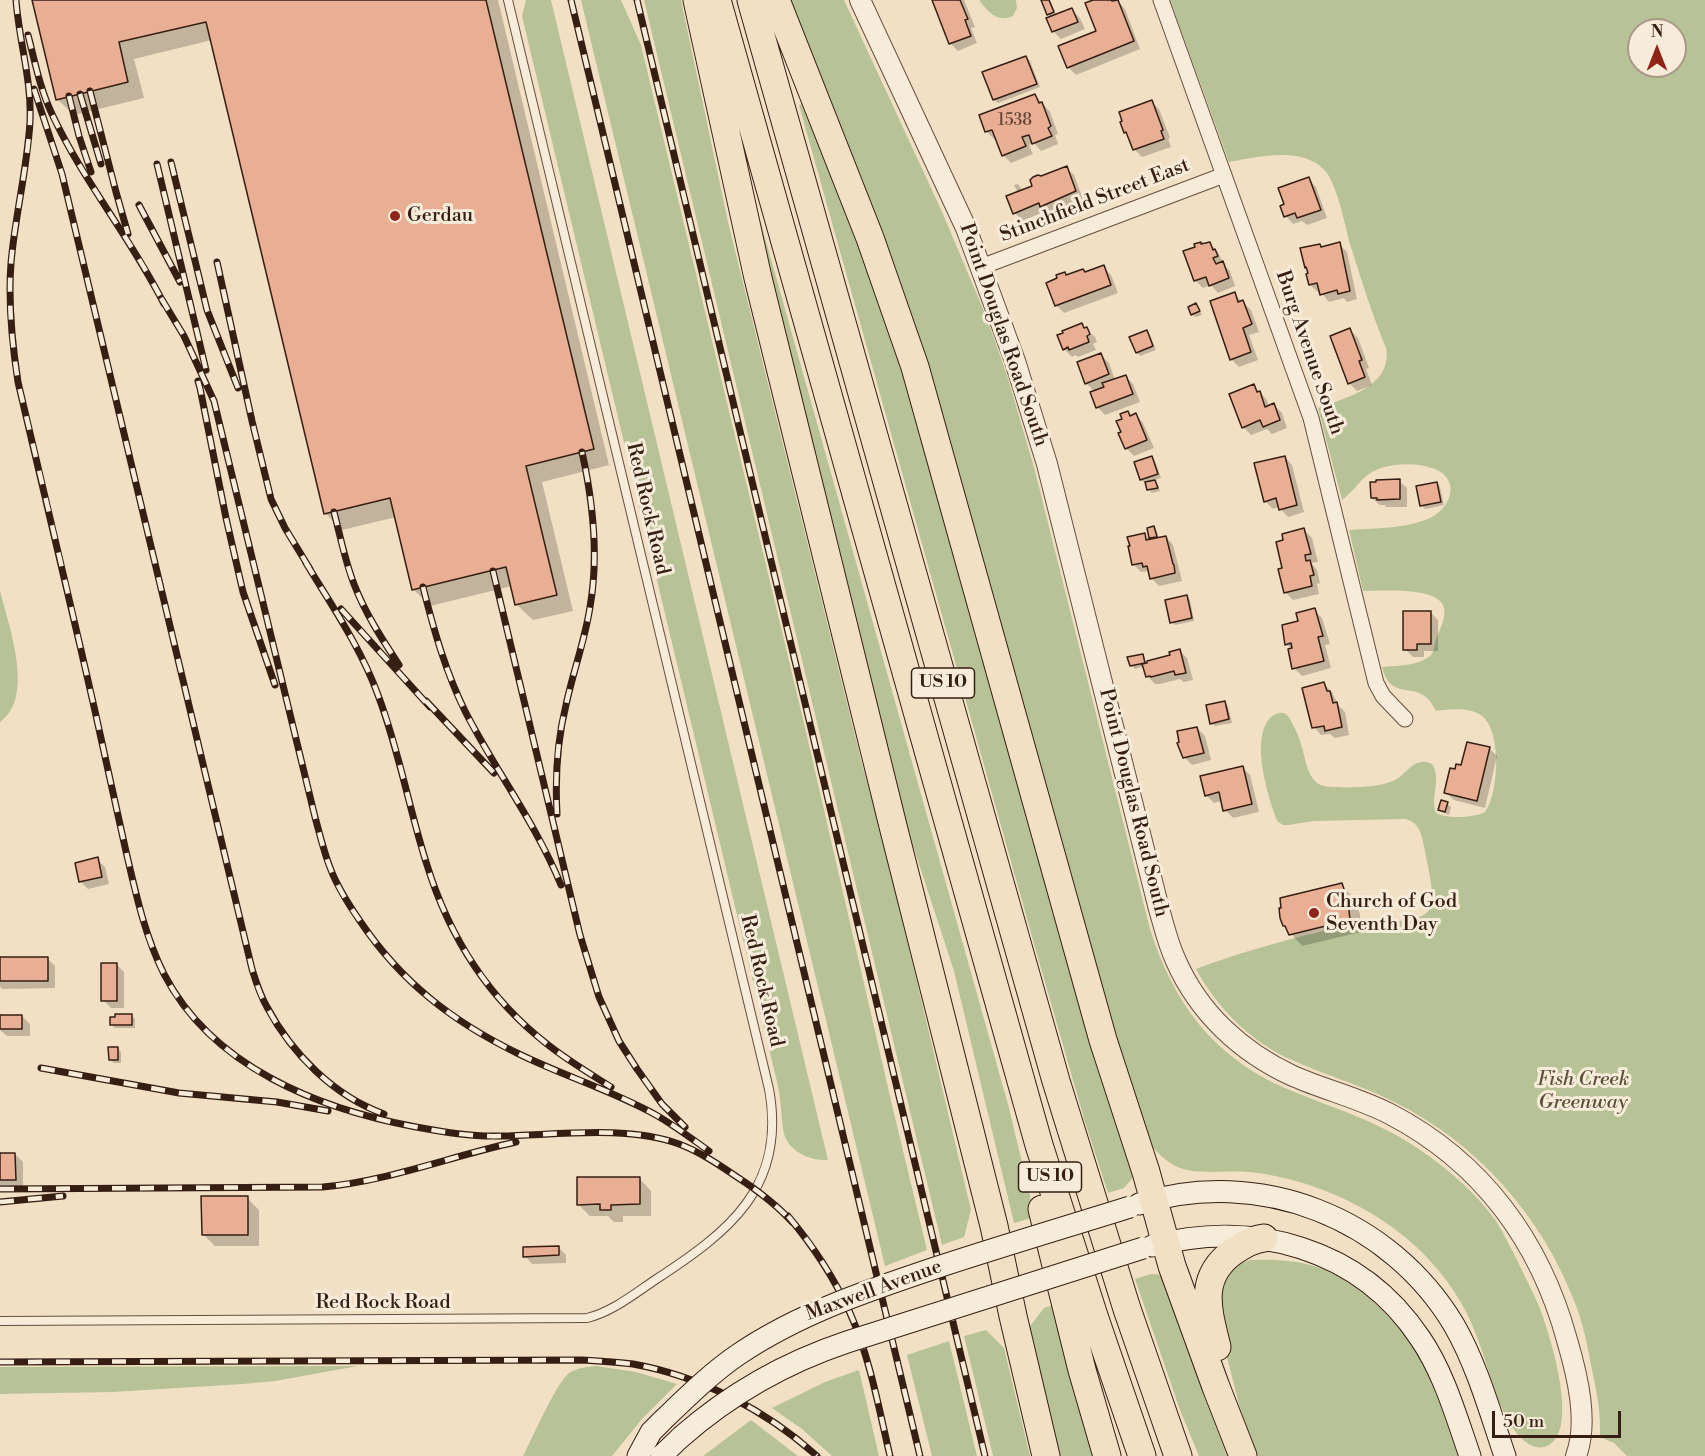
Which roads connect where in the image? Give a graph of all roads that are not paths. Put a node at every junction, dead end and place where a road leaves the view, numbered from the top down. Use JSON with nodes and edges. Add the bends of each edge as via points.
{"nodes":[{"id":1,"x":508,"y":0,"type":"edge"},
{"id":2,"x":515,"y":0,"type":"edge"},
{"id":3,"x":697,"y":0,"type":"edge"},
{"id":4,"x":717,"y":0,"type":"edge"},
{"id":5,"x":751,"y":0,"type":"edge"},
{"id":6,"x":776,"y":0,"type":"edge"},
{"id":7,"x":860,"y":0,"type":"edge"},
{"id":8,"x":1161,"y":0,"type":"edge"},
{"id":9,"x":510,"y":10,"type":"junction"},
{"id":10,"x":1224,"y":175,"type":"junction"},
{"id":11,"x":981,"y":267,"type":"junction"},
{"id":12,"x":1405,"y":719,"type":"dead end"},
{"id":13,"x":995,"y":991,"type":"junction"},
{"id":14,"x":1142,"y":1203,"type":"junction"},
{"id":15,"x":1264,"y":1238,"type":"junction"},
{"id":16,"x":1154,"y":1245,"type":"junction"},
{"id":17,"x":999,"y":1248,"type":"junction"},
{"id":18,"x":1008,"y":1291,"type":"junction"},
{"id":19,"x":0,"y":1320,"type":"edge"},
{"id":20,"x":638,"y":1456,"type":"edge"},
{"id":21,"x":661,"y":1456,"type":"edge"},
{"id":22,"x":1046,"y":1456,"type":"edge"},
{"id":23,"x":1107,"y":1456,"type":"edge"},
{"id":24,"x":1142,"y":1456,"type":"edge"},
{"id":25,"x":1178,"y":1456,"type":"edge"},
{"id":26,"x":1244,"y":1456,"type":"edge"},
{"id":27,"x":1470,"y":1456,"type":"edge"},
{"id":28,"x":1505,"y":1456,"type":"edge"},
{"id":29,"x":1576,"y":1456,"type":"edge"}],
"edges":[{"from":1,"to":9,"type":"lane","name":"Red Rock Road"},
{"from":2,"to":9,"type":"lane"},
{"from":3,"to":17,"type":"highway","via":[[755,267]]},
{"from":4,"to":13,"type":"highway","number":"US 10"},
{"from":5,"to":25,"type":"highway","number":"US 10","via":[[1056,1081],[1127,1309]]},
{"from":6,"to":14,"type":"highway","via":[[870,238],[915,367],[1089,989]]},
{"from":7,"to":11,"type":"street","name":"Point Douglas Road South","via":[[952,194]]},
{"from":8,"to":10,"type":"street","name":"Burg Avenue South"},
{"from":9,"to":19,"type":"lane","name":"Red Rock Road","via":[[769,1089],[773,1136],[766,1166],[742,1209],[708,1244],[607,1311],[587,1318]]},
{"from":10,"to":11,"type":"street","name":"Stinchfield Street East"},
{"from":10,"to":12,"type":"street","name":"Burg Avenue South","via":[[1311,418],[1376,682],[1383,696]]},
{"from":11,"to":29,"type":"street","name":"Point Douglas Road South","via":[[1039,435],[1156,898],[1180,970],[1216,1022],[1252,1053],[1288,1073],[1357,1099],[1423,1134],[1455,1158],[1496,1199],[1528,1244],[1565,1330],[1582,1419]]},
{"from":13,"to":23,"type":"highway","via":[[1038,1193]]},
{"from":13,"to":24,"type":"highway","number":"US 10","via":[[1050,1178]]},
{"from":14,"to":16,"type":"highway"},
{"from":14,"to":17,"type":"main road","name":"Maxwell Avenue","bridge":true},
{"from":14,"to":28,"type":"main road","name":"Maxwell Avenue","via":[[1188,1193],[1262,1194],[1321,1211],[1385,1248],[1429,1289],[1455,1327]]},
{"from":15,"to":16,"type":"main road","name":"Maxwell Avenue","via":[[1220,1235]]},
{"from":15,"to":26,"type":"highway","via":[[1227,1256],[1213,1274],[1208,1290],[1210,1317]]},
{"from":15,"to":27,"type":"main road","name":"Maxwell Avenue","via":[[1300,1247],[1334,1262],[1380,1293],[1401,1314],[1434,1363]]},
{"from":16,"to":18,"type":"main road","name":"Maxwell Avenue","bridge":true},
{"from":16,"to":26,"type":"highway"},
{"from":17,"to":18,"type":"highway"},
{"from":17,"to":20,"type":"main road","name":"Maxwell Avenue","bridge":true,"via":[[855,1294],[759,1342],[706,1380],[663,1420],[651,1432]]},
{"from":18,"to":21,"type":"main road","name":"Maxwell Avenue","bridge":true,"via":[[801,1359],[735,1395]]},
{"from":18,"to":22,"type":"highway"}]}
